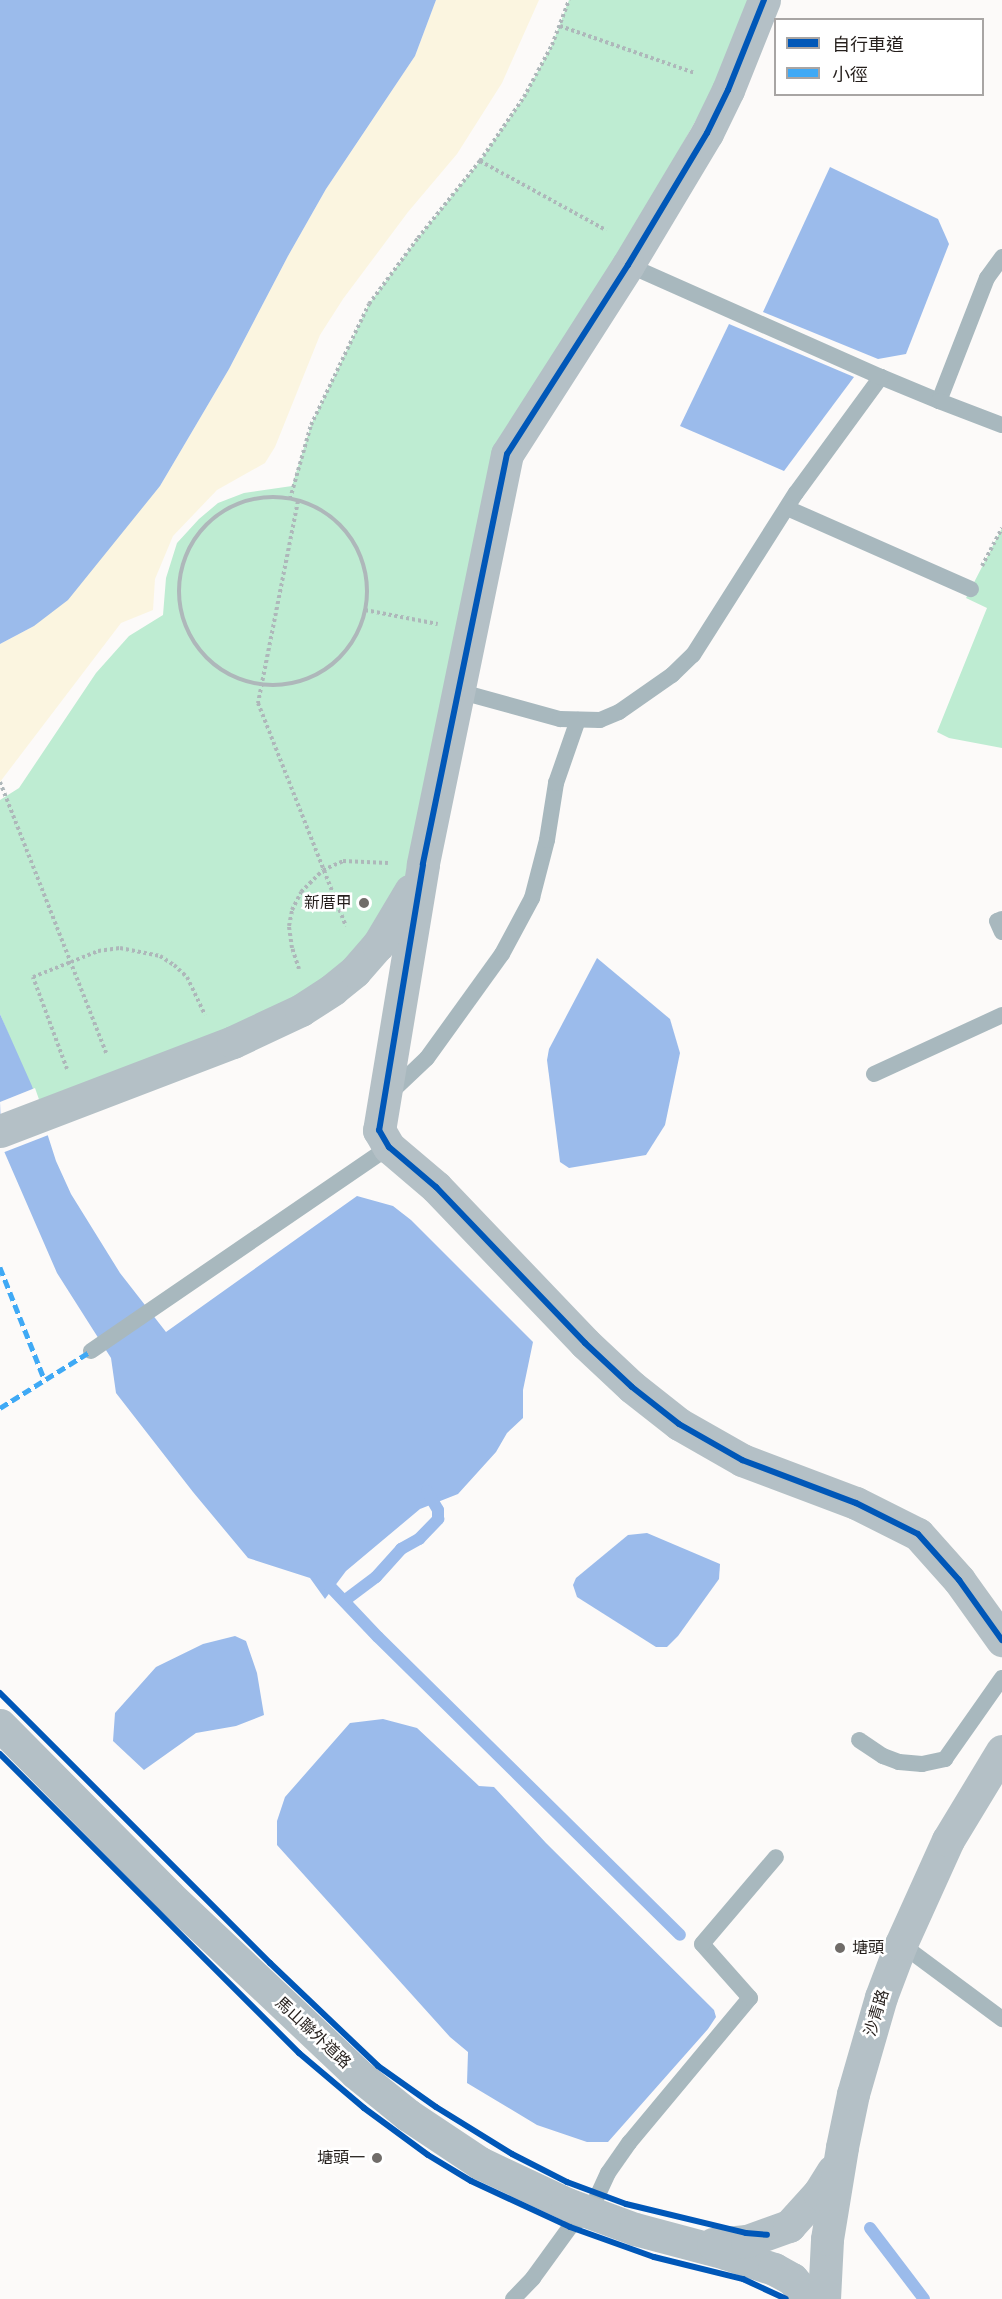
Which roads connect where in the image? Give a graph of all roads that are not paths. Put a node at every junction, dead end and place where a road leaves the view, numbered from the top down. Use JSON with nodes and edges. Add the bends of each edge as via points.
{"nodes":[{"id":1,"x":764,"y":0,"type":"edge"},
{"id":2,"x":1002,"y":257,"type":"edge"},
{"id":3,"x":628,"y":266,"type":"junction"},
{"id":4,"x":881,"y":377,"type":"junction"},
{"id":5,"x":939,"y":401,"type":"junction"},
{"id":6,"x":1002,"y":425,"type":"edge"},
{"id":7,"x":787,"y":508,"type":"junction"},
{"id":8,"x":971,"y":589,"type":"road end"},
{"id":9,"x":459,"y":691,"type":"junction"},
{"id":10,"x":578,"y":720,"type":"junction"},
{"id":11,"x":410,"y":864,"type":"junction"},
{"id":12,"x":1002,"y":919,"type":"edge"},
{"id":13,"x":1002,"y":932,"type":"edge"},
{"id":14,"x":1002,"y":1015,"type":"edge"},
{"id":15,"x":874,"y":1074,"type":"dead end"},
{"id":16,"x":383,"y":1100,"type":"junction"},
{"id":17,"x":0,"y":1131,"type":"edge"},
{"id":18,"x":389,"y":1147,"type":"junction"},
{"id":19,"x":91,"y":1351,"type":"dead end"},
{"id":20,"x":1002,"y":1640,"type":"edge"},
{"id":21,"x":1002,"y":1677,"type":"edge"},
{"id":22,"x":0,"y":1725,"type":"edge"},
{"id":23,"x":859,"y":1740,"type":"dead end"},
{"id":24,"x":1002,"y":1751,"type":"edge"},
{"id":25,"x":776,"y":1857,"type":"dead end"},
{"id":26,"x":901,"y":1944,"type":"junction"},
{"id":27,"x":1002,"y":2019,"type":"edge"},
{"id":28,"x":842,"y":2147,"type":"junction"},
{"id":29,"x":590,"y":2212,"type":"junction"},
{"id":30,"x":691,"y":2245,"type":"junction"},
{"id":31,"x":513,"y":2299,"type":"edge"},
{"id":32,"x":810,"y":2299,"type":"edge"},
{"id":33,"x":824,"y":2299,"type":"edge"}],
"edges":[{"from":1,"to":3,"type":"street","via":[[707,133]]},
{"from":2,"to":5,"type":"lane","via":[[987,278]]},
{"from":3,"to":4,"type":"lane"},
{"from":3,"to":9,"type":"street","via":[[507,454]]},
{"from":4,"to":5,"type":"lane"},
{"from":4,"to":7,"type":"lane"},
{"from":5,"to":6,"type":"lane"},
{"from":7,"to":8,"type":"lane"},
{"from":7,"to":10,"type":"lane","via":[[693,655],[672,675],[619,712],[600,720]]},
{"from":9,"to":10,"type":"lane","via":[[560,719]]},
{"from":9,"to":11,"type":"street"},
{"from":10,"to":16,"type":"lane","via":[[556,783],[532,898],[502,954],[427,1058]]},
{"from":11,"to":16,"type":"street"},
{"from":11,"to":17,"type":"street","via":[[378,945],[326,995],[242,1038]]},
{"from":12,"to":13,"type":"lane","via":[[997,921]]},
{"from":14,"to":15,"type":"lane"},
{"from":16,"to":18,"type":"street","via":[[379,1130]]},
{"from":18,"to":19,"type":"lane"},
{"from":18,"to":20,"type":"street","via":[[436,1188],[632,1387],[679,1424],[742,1460],[866,1508],[918,1534],[959,1580]]},
{"from":21,"to":23,"type":"lane","via":[[945,1759],[922,1764],[899,1762]]},
{"from":22,"to":29,"type":"street","name":"馬山聯外道路","via":[[169,1896],[356,2073],[408,2115],[480,2163]]},
{"from":24,"to":26,"type":"street","name":"沙青路","via":[[948,1840]]},
{"from":25,"to":29,"type":"lane","via":[[702,1944],[750,1998],[629,2143],[608,2173]]},
{"from":26,"to":27,"type":"lane"},
{"from":26,"to":28,"type":"street","name":"沙青路","via":[[881,1997]]},
{"from":28,"to":30,"type":"street","via":[[831,2176],[789,2226],[747,2241]]},
{"from":28,"to":33,"type":"street","name":"沙青路","via":[[827,2239]]},
{"from":29,"to":30,"type":"street","name":"馬山聯外道路"},
{"from":29,"to":31,"type":"lane","via":[[570,2227]]},
{"from":30,"to":32,"type":"street","name":"馬山聯外道路","via":[[774,2269],[792,2279]]}]}
